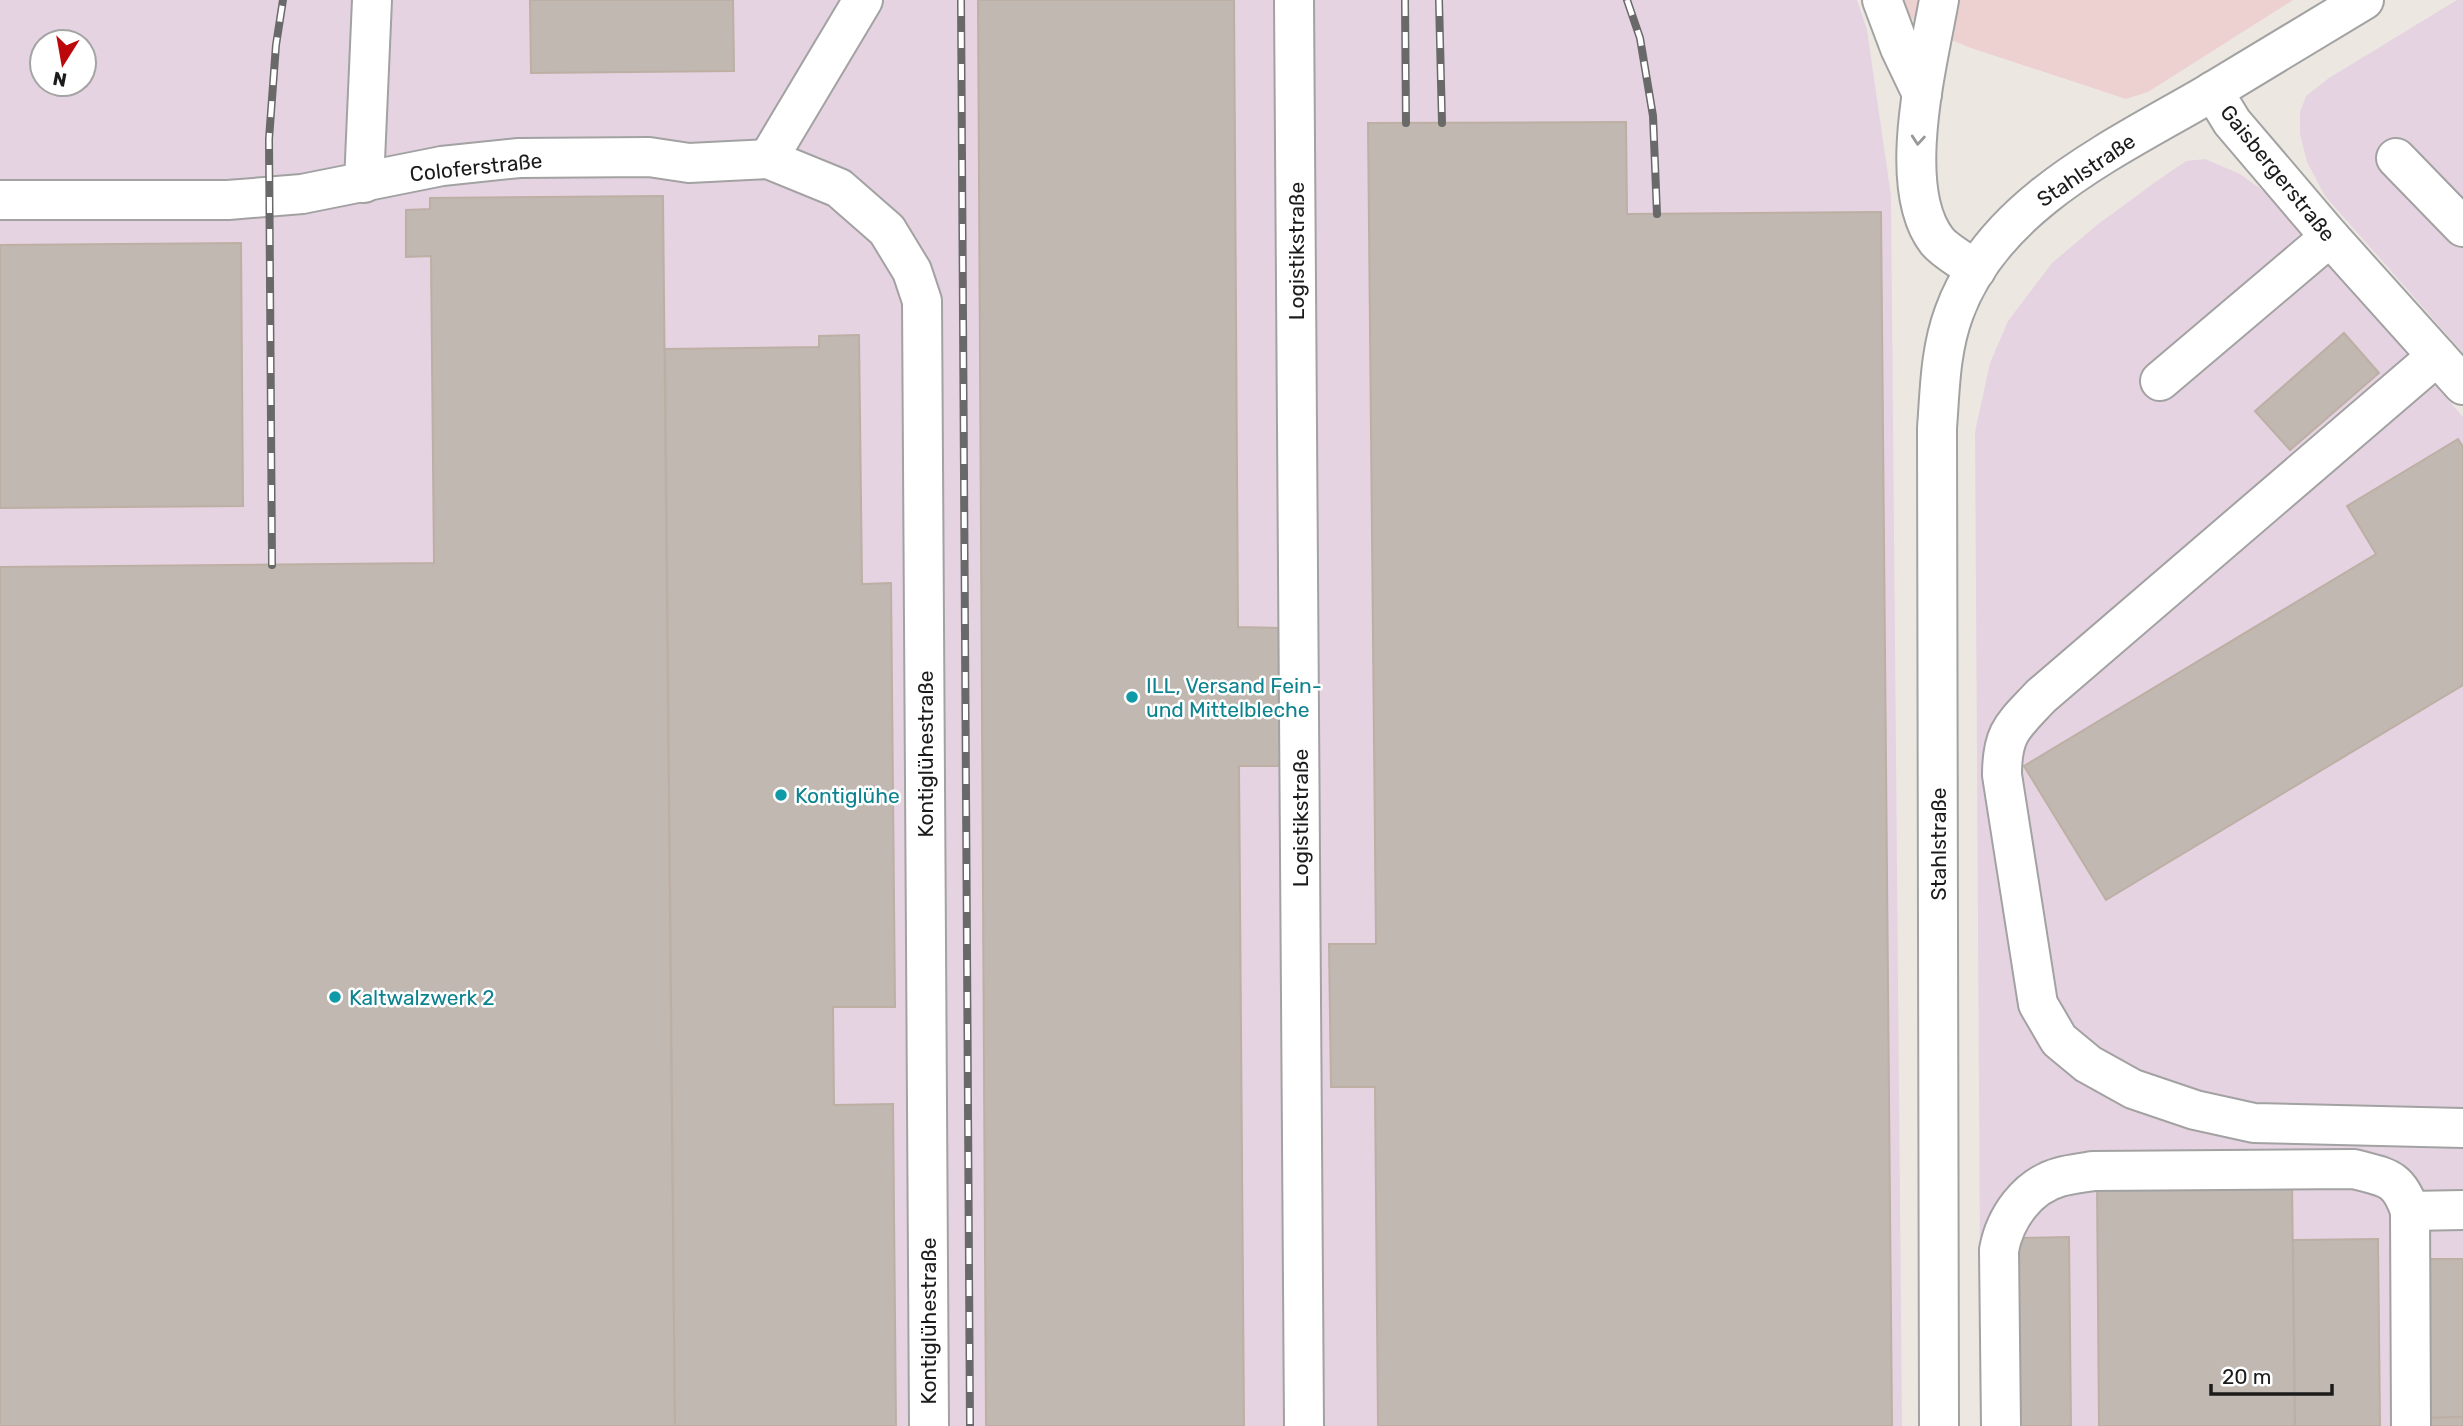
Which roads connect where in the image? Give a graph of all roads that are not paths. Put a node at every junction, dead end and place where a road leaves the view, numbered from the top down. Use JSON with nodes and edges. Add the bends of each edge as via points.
{"nodes":[{"id":1,"x":372,"y":0,"type":"edge"},
{"id":2,"x":863,"y":0,"type":"edge"},
{"id":3,"x":1294,"y":0,"type":"edge"},
{"id":4,"x":1882,"y":0,"type":"edge"},
{"id":5,"x":1939,"y":0,"type":"edge"},
{"id":6,"x":2364,"y":0,"type":"edge"},
{"id":7,"x":2213,"y":91,"type":"junction"},
{"id":8,"x":1922,"y":94,"type":"junction"},
{"id":9,"x":2396,"y":158,"type":"dead end"},
{"id":10,"x":768,"y":159,"type":"junction"},
{"id":11,"x":364,"y":183,"type":"junction"},
{"id":12,"x":0,"y":200,"type":"edge"},
{"id":13,"x":2463,"y":227,"type":"edge"},
{"id":14,"x":2330,"y":237,"type":"junction"},
{"id":15,"x":1976,"y":270,"type":"junction"},
{"id":16,"x":2437,"y":356,"type":"junction"},
{"id":17,"x":2160,"y":381,"type":"dead end"},
{"id":18,"x":2463,"y":385,"type":"edge"},
{"id":19,"x":2463,"y":1128,"type":"edge"},
{"id":20,"x":2463,"y":1210,"type":"edge"},
{"id":21,"x":2410,"y":1211,"type":"junction"},
{"id":22,"x":929,"y":1426,"type":"edge"},
{"id":23,"x":1304,"y":1426,"type":"edge"},
{"id":24,"x":1940,"y":1426,"type":"edge"},
{"id":25,"x":2001,"y":1426,"type":"edge"},
{"id":26,"x":2411,"y":1426,"type":"edge"}],
"edges":[{"from":1,"to":11,"type":"street"},
{"from":2,"to":10,"type":"street"},
{"from":3,"to":23,"type":"street","name":"Logistikstraße"},
{"from":4,"to":8,"type":"street"},
{"from":5,"to":8,"type":"street"},
{"from":6,"to":7,"type":"street","name":"Gaisbergerstraße"},
{"from":7,"to":14,"type":"street","name":"Gaisbergerstraße","via":[[2232,122]]},
{"from":7,"to":15,"type":"street","name":"Stahlstraße","via":[[2044,194]]},
{"from":8,"to":15,"type":"street","one_way":true,"via":[[1916,164],[1923,215],[1938,243]]},
{"from":9,"to":13,"type":"street"},
{"from":10,"to":11,"type":"street","name":"Coloferstraße","via":[[689,163],[649,157],[519,158],[442,166]]},
{"from":10,"to":22,"type":"street","name":"Kontiglühestraße","via":[[839,188],[887,230],[912,271],[922,301]]},
{"from":11,"to":12,"type":"street","name":"Coloferstraße","via":[[228,200]]},
{"from":14,"to":16,"type":"street","name":"Gaisbergerstraße"},
{"from":14,"to":17,"type":"street"},
{"from":15,"to":24,"type":"street","name":"Stahlstraße","via":[[1954,312],[1942,355],[1937,428]]},
{"from":16,"to":18,"type":"street","name":"Gaisbergerstraße"},
{"from":16,"to":19,"type":"street","via":[[2041,696],[2012,726],[2002,750],[2002,775],[2038,1004],[2059,1040],[2088,1064],[2133,1089],[2254,1123]]},
{"from":20,"to":21,"type":"street"},
{"from":21,"to":25,"type":"street","via":[[2392,1180],[2354,1169],[2093,1171],[2059,1177],[2035,1188],[2002,1232],[1999,1250]]},
{"from":21,"to":26,"type":"street"}]}
